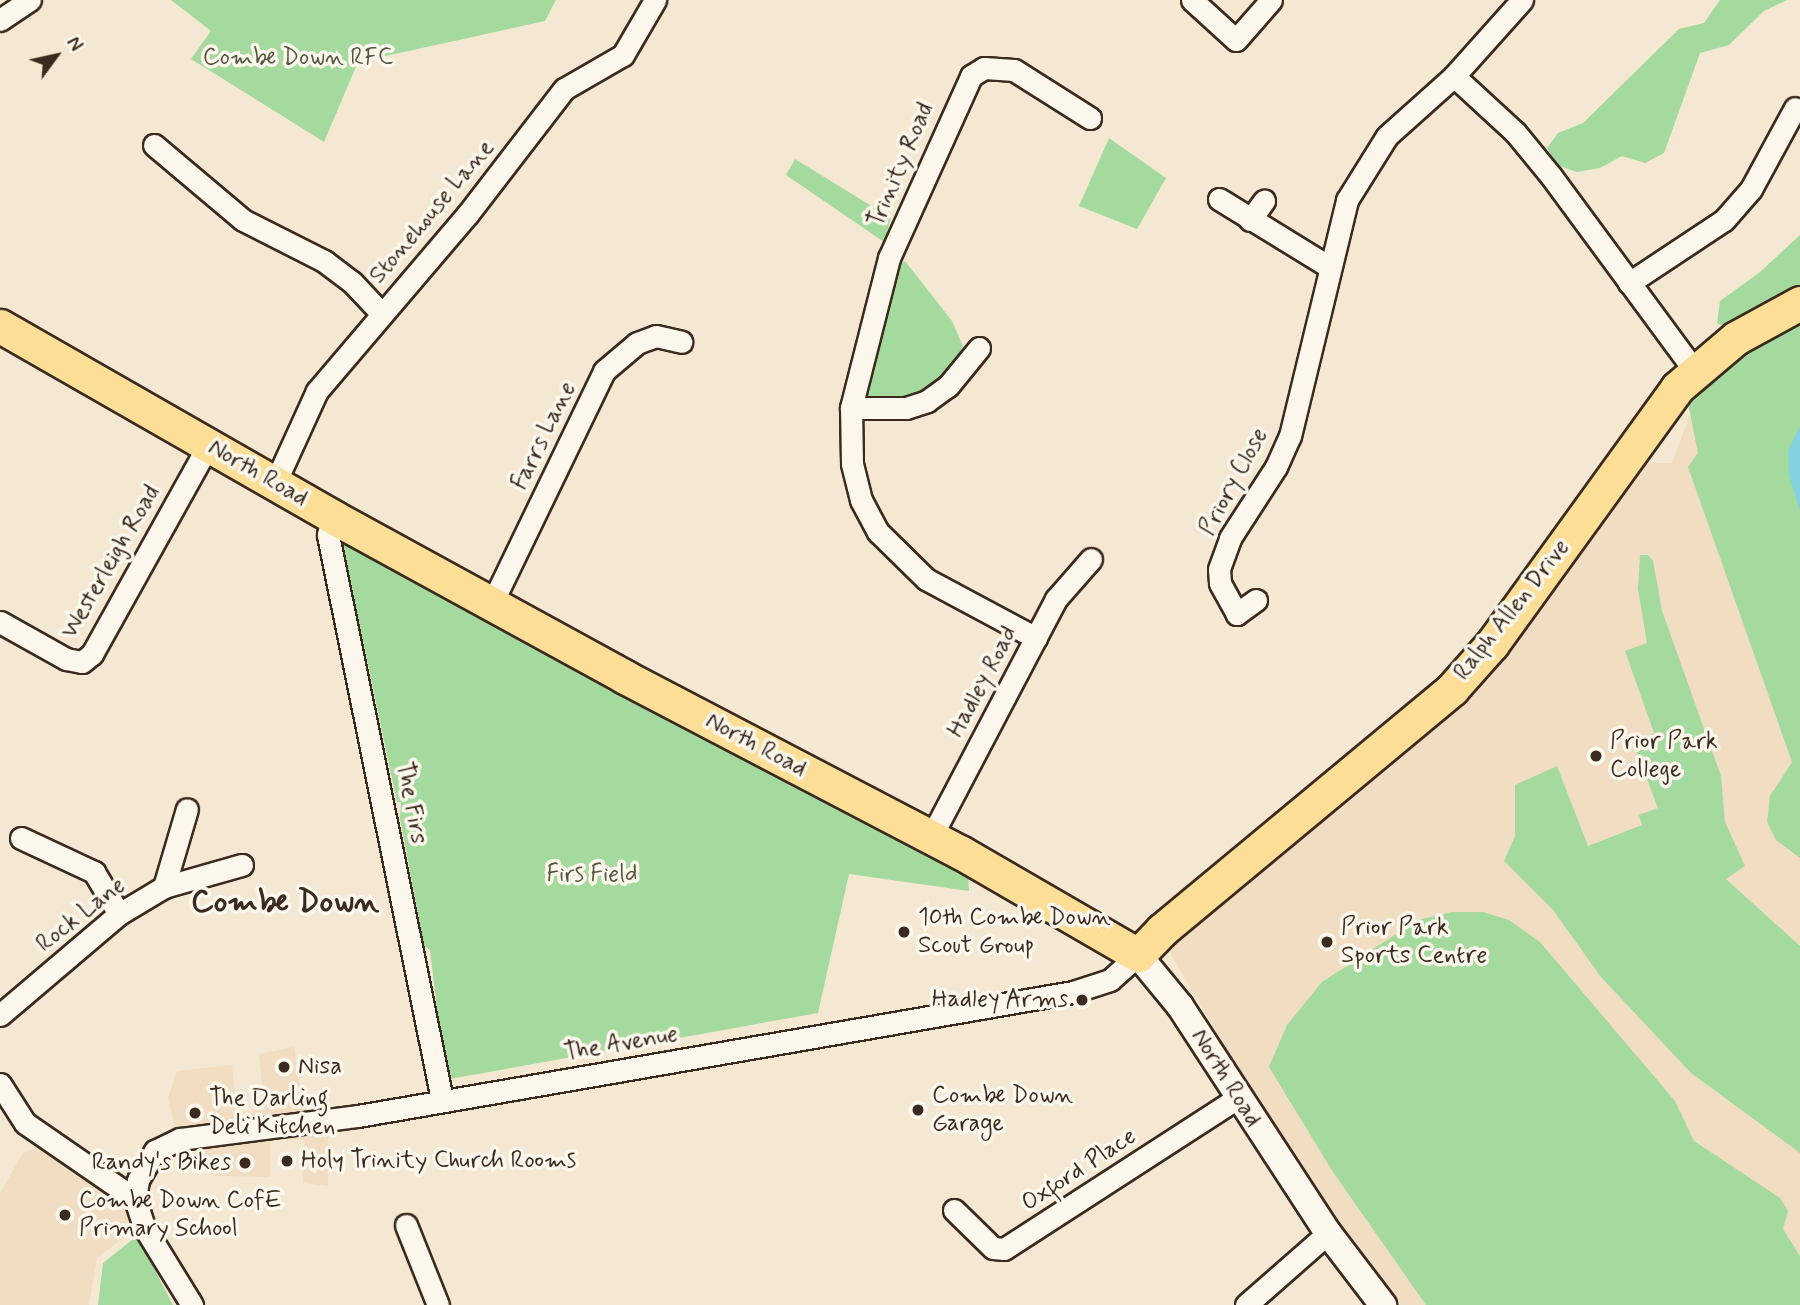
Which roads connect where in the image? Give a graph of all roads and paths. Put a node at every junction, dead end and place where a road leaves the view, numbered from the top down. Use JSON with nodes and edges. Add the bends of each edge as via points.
{"nodes":[{"id":1,"x":30,"y":0,"type":"edge"},
{"id":2,"x":655,"y":0,"type":"edge"},
{"id":3,"x":1192,"y":0,"type":"edge"},
{"id":4,"x":1271,"y":0,"type":"edge"},
{"id":5,"x":1522,"y":0,"type":"edge"},
{"id":6,"x":0,"y":20,"type":"edge"},
{"id":7,"x":1454,"y":76,"type":"junction"},
{"id":8,"x":1795,"y":108,"type":"dead end"},
{"id":9,"x":1090,"y":118,"type":"dead end"},
{"id":10,"x":154,"y":145,"type":"dead end"},
{"id":11,"x":1219,"y":199,"type":"dead end"},
{"id":12,"x":1264,"y":201,"type":"dead end"},
{"id":13,"x":1250,"y":220,"type":"junction"},
{"id":14,"x":1328,"y":266,"type":"junction"},
{"id":15,"x":1629,"y":283,"type":"junction"},
{"id":16,"x":1800,"y":303,"type":"edge"},
{"id":17,"x":382,"y":314,"type":"junction"},
{"id":18,"x":0,"y":326,"type":"edge"},
{"id":19,"x":681,"y":342,"type":"dead end"},
{"id":20,"x":979,"y":348,"type":"dead end"},
{"id":21,"x":1694,"y":370,"type":"junction"},
{"id":22,"x":852,"y":408,"type":"junction"},
{"id":23,"x":209,"y":444,"type":"junction"},
{"id":24,"x":275,"y":483,"type":"junction"},
{"id":25,"x":333,"y":517,"type":"junction"},
{"id":26,"x":1091,"y":559,"type":"dead end"},
{"id":27,"x":1256,"y":600,"type":"dead end"},
{"id":28,"x":492,"y":603,"type":"junction"},
{"id":29,"x":0,"y":622,"type":"edge"},
{"id":30,"x":1037,"y":638,"type":"junction"},
{"id":31,"x":187,"y":809,"type":"dead end"},
{"id":32,"x":931,"y":837,"type":"junction"},
{"id":33,"x":22,"y":838,"type":"dead end"},
{"id":34,"x":242,"y":865,"type":"dead end"},
{"id":35,"x":164,"y":887,"type":"junction"},
{"id":36,"x":119,"y":914,"type":"junction"},
{"id":37,"x":1138,"y":955,"type":"junction"},
{"id":38,"x":0,"y":1015,"type":"edge"},
{"id":39,"x":0,"y":1084,"type":"edge"},
{"id":40,"x":1237,"y":1098,"type":"junction"},
{"id":41,"x":442,"y":1100,"type":"junction"},
{"id":42,"x":135,"y":1199,"type":"junction"},
{"id":43,"x":954,"y":1210,"type":"dead end"},
{"id":44,"x":406,"y":1225,"type":"dead end"},
{"id":45,"x":1328,"y":1233,"type":"junction"},
{"id":46,"x":192,"y":1305,"type":"edge"},
{"id":47,"x":438,"y":1305,"type":"edge"},
{"id":48,"x":1246,"y":1305,"type":"edge"},
{"id":49,"x":1383,"y":1305,"type":"edge"}],
"edges":[{"from":1,"to":6,"type":"street"},
{"from":2,"to":17,"type":"street","name":"Stonehouse Lane","via":[[622,55],[564,89],[467,215]]},
{"from":3,"to":4,"type":"street","via":[[1236,40]]},
{"from":5,"to":7,"type":"street","name":"Priory Close"},
{"from":7,"to":14,"type":"street","name":"Priory Close","via":[[1387,136],[1366,164],[1347,200]]},
{"from":7,"to":15,"type":"street","via":[[1515,132]]},
{"from":8,"to":15,"type":"street","via":[[1773,128],[1751,189],[1724,220]]},
{"from":9,"to":22,"type":"street","name":"Trinity Road","via":[[1014,70],[984,68],[971,76],[889,258]]},
{"from":10,"to":17,"type":"street","via":[[243,220],[324,261]]},
{"from":11,"to":13,"type":"street"},
{"from":12,"to":13,"type":"street"},
{"from":13,"to":14,"type":"street"},
{"from":14,"to":27,"type":"street","name":"Priory Close","via":[[1290,436],[1276,467],[1230,538],[1219,569],[1223,592],[1237,614]]},
{"from":15,"to":21,"type":"street"},
{"from":16,"to":21,"type":"main road","name":"Ralph Allen Drive","via":[[1737,338]]},
{"from":17,"to":24,"type":"street","name":"Stonehouse Lane","via":[[317,391]]},
{"from":18,"to":23,"type":"main road","name":"North Road"},
{"from":19,"to":28,"type":"street","name":"Farrs Lane","via":[[656,336],[623,351],[604,370]]},
{"from":20,"to":22,"type":"street","via":[[948,386],[927,401],[906,408]]},
{"from":21,"to":37,"type":"main road","name":"Ralph Allen Drive","via":[[1492,644],[1452,689],[1162,930]]},
{"from":22,"to":30,"type":"street","name":"Trinity Road","via":[[852,464],[861,499],[878,532],[926,579]]},
{"from":23,"to":24,"type":"main road","name":"North Road"},
{"from":23,"to":29,"type":"street","name":"Westerleigh Road","via":[[92,654],[82,662],[66,659]]},
{"from":24,"to":25,"type":"main road","name":"North Road"},
{"from":25,"to":28,"type":"main road","name":"North Road"},
{"from":25,"to":41,"type":"street","name":"The Firs","via":[[328,535]]},
{"from":26,"to":30,"type":"street","name":"Hadley Road","via":[[1056,599]]},
{"from":28,"to":32,"type":"main road","name":"North Road"},
{"from":30,"to":32,"type":"street","name":"Hadley Road"},
{"from":31,"to":35,"type":"street","name":"Rock Lane"},
{"from":32,"to":37,"type":"main road","name":"North Road","via":[[1107,933]]},
{"from":33,"to":36,"type":"street","via":[[94,872]]},
{"from":34,"to":35,"type":"street","name":"Rock Lane"},
{"from":35,"to":36,"type":"street","name":"Rock Lane"},
{"from":36,"to":38,"type":"street","name":"Rock Lane"},
{"from":37,"to":40,"type":"street","name":"North Road","via":[[1180,1006]]},
{"from":37,"to":41,"type":"street","name":"The Avenue","via":[[1110,980],[1073,992]]},
{"from":39,"to":42,"type":"street","via":[[25,1123]]},
{"from":40,"to":43,"type":"street","name":"Oxford Place","via":[[1004,1249],[993,1248]]},
{"from":40,"to":45,"type":"street","name":"North Road"},
{"from":41,"to":42,"type":"street","name":"The Avenue","via":[[359,1116],[180,1139],[155,1151],[138,1180]]},
{"from":42,"to":46,"type":"street","via":[[144,1227]]},
{"from":44,"to":47,"type":"street"},
{"from":45,"to":48,"type":"street"},
{"from":45,"to":49,"type":"street","name":"North Road"}]}
